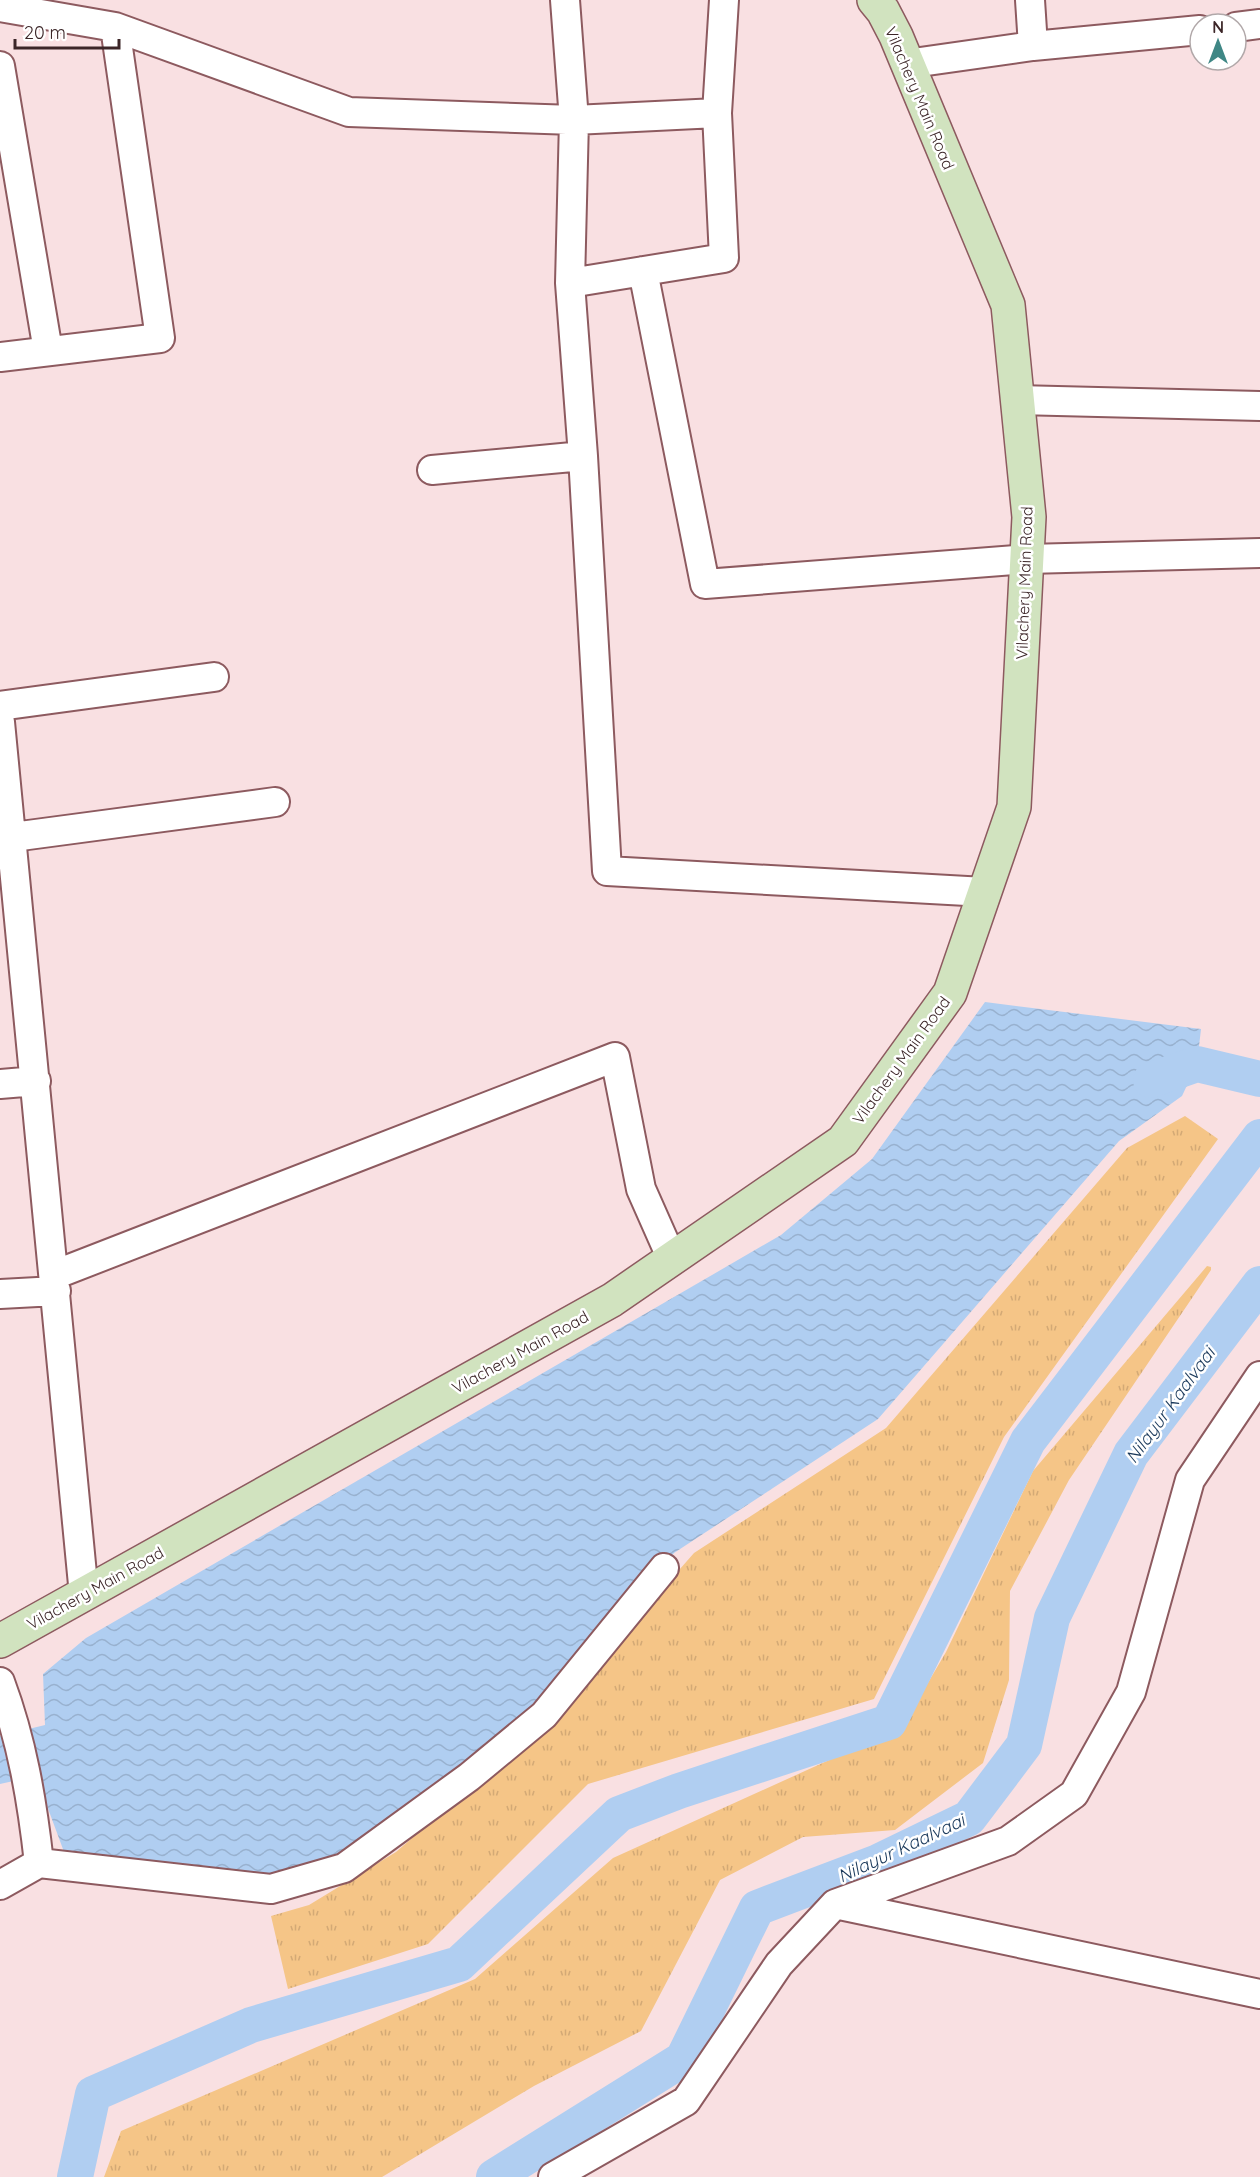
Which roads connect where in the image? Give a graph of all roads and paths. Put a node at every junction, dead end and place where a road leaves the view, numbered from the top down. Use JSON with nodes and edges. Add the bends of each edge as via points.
{"nodes":[{"id":1,"x":565,"y":0,"type":"edge"},
{"id":2,"x":724,"y":0,"type":"edge"},
{"id":3,"x":874,"y":0,"type":"edge"},
{"id":4,"x":1030,"y":0,"type":"edge"},
{"id":5,"x":0,"y":7,"type":"edge"},
{"id":6,"x":115,"y":27,"type":"junction"},
{"id":7,"x":1188,"y":31,"type":"edge"},
{"id":8,"x":1033,"y":46,"type":"junction"},
{"id":9,"x":906,"y":64,"type":"junction"},
{"id":10,"x":0,"y":66,"type":"edge"},
{"id":11,"x":717,"y":113,"type":"junction"},
{"id":12,"x":574,"y":120,"type":"junction"},
{"id":13,"x":643,"y":271,"type":"junction"},
{"id":14,"x":570,"y":283,"type":"junction"},
{"id":15,"x":48,"y":351,"type":"junction"},
{"id":16,"x":0,"y":357,"type":"edge"},
{"id":17,"x":1017,"y":400,"type":"junction"},
{"id":18,"x":1260,"y":406,"type":"edge"},
{"id":19,"x":583,"y":456,"type":"junction"},
{"id":20,"x":432,"y":470,"type":"dead end"},
{"id":21,"x":1260,"y":553,"type":"edge"},
{"id":22,"x":1027,"y":559,"type":"junction"},
{"id":23,"x":214,"y":677,"type":"dead end"},
{"id":24,"x":0,"y":706,"type":"edge"},
{"id":25,"x":0,"y":722,"type":"edge"},
{"id":26,"x":275,"y":802,"type":"dead end"},
{"id":27,"x":13,"y":837,"type":"junction"},
{"id":28,"x":985,"y":892,"type":"junction"},
{"id":29,"x":36,"y":1081,"type":"junction"},
{"id":30,"x":0,"y":1084,"type":"edge"},
{"id":31,"x":672,"y":1259,"type":"junction"},
{"id":32,"x":55,"y":1283,"type":"junction"},
{"id":33,"x":0,"y":1294,"type":"edge"},
{"id":34,"x":1260,"y":1376,"type":"edge"},
{"id":35,"x":664,"y":1568,"type":"dead end"},
{"id":36,"x":84,"y":1595,"type":"junction"},
{"id":37,"x":0,"y":1641,"type":"edge"},
{"id":38,"x":0,"y":1682,"type":"edge"},
{"id":39,"x":39,"y":1863,"type":"junction"},
{"id":40,"x":0,"y":1885,"type":"edge"},
{"id":41,"x":835,"y":1904,"type":"junction"},
{"id":42,"x":1260,"y":1994,"type":"edge"},
{"id":43,"x":553,"y":2177,"type":"edge"}],
"edges":[{"from":1,"to":12,"type":"street"},
{"from":2,"to":11,"type":"street"},
{"from":3,"to":9,"type":"main road","name":"Vilachery Main Road","via":[[896,36]]},
{"from":4,"to":8,"type":"street"},
{"from":5,"to":6,"type":"street"},
{"from":6,"to":12,"type":"street","via":[[349,112]]},
{"from":6,"to":15,"type":"street","via":[[160,338]]},
{"from":7,"to":8,"type":"street"},
{"from":8,"to":9,"type":"street"},
{"from":9,"to":17,"type":"main road","name":"Vilachery Main Road","via":[[1008,305]]},
{"from":10,"to":15,"type":"street"},
{"from":11,"to":12,"type":"street"},
{"from":11,"to":13,"type":"street","via":[[724,258]]},
{"from":12,"to":14,"type":"street"},
{"from":13,"to":14,"type":"street"},
{"from":13,"to":22,"type":"street","via":[[705,584]]},
{"from":14,"to":19,"type":"street"},
{"from":15,"to":16,"type":"street"},
{"from":17,"to":18,"type":"street"},
{"from":17,"to":22,"type":"main road","name":"Vilachery Main Road","via":[[1029,517]]},
{"from":19,"to":20,"type":"street"},
{"from":19,"to":28,"type":"street","via":[[607,871]]},
{"from":21,"to":22,"type":"street"},
{"from":22,"to":28,"type":"main road","name":"Vilachery Main Road","via":[[1014,807]]},
{"from":23,"to":24,"type":"street"},
{"from":25,"to":27,"type":"street"},
{"from":26,"to":27,"type":"street"},
{"from":27,"to":29,"type":"street"},
{"from":28,"to":31,"type":"main road","name":"Vilachery Main Road","via":[[950,993],[843,1141]]},
{"from":29,"to":30,"type":"street"},
{"from":29,"to":32,"type":"street"},
{"from":31,"to":32,"type":"street","via":[[641,1189],[615,1057]]},
{"from":31,"to":36,"type":"main road","name":"Vilachery Main Road","via":[[612,1300]]},
{"from":32,"to":33,"type":"street"},
{"from":32,"to":36,"type":"street"},
{"from":34,"to":41,"type":"street","via":[[1190,1480],[1131,1692],[1074,1794],[1008,1841]]},
{"from":35,"to":39,"type":"street","via":[[544,1714],[469,1777],[344,1868],[271,1889]]},
{"from":36,"to":37,"type":"main road","name":"Vilachery Main Road"},
{"from":38,"to":39,"type":"street","via":[[15,1723],[31,1795]]},
{"from":39,"to":40,"type":"street"},
{"from":41,"to":42,"type":"street"},
{"from":41,"to":43,"type":"street","via":[[779,1964],[686,2101]]}]}
